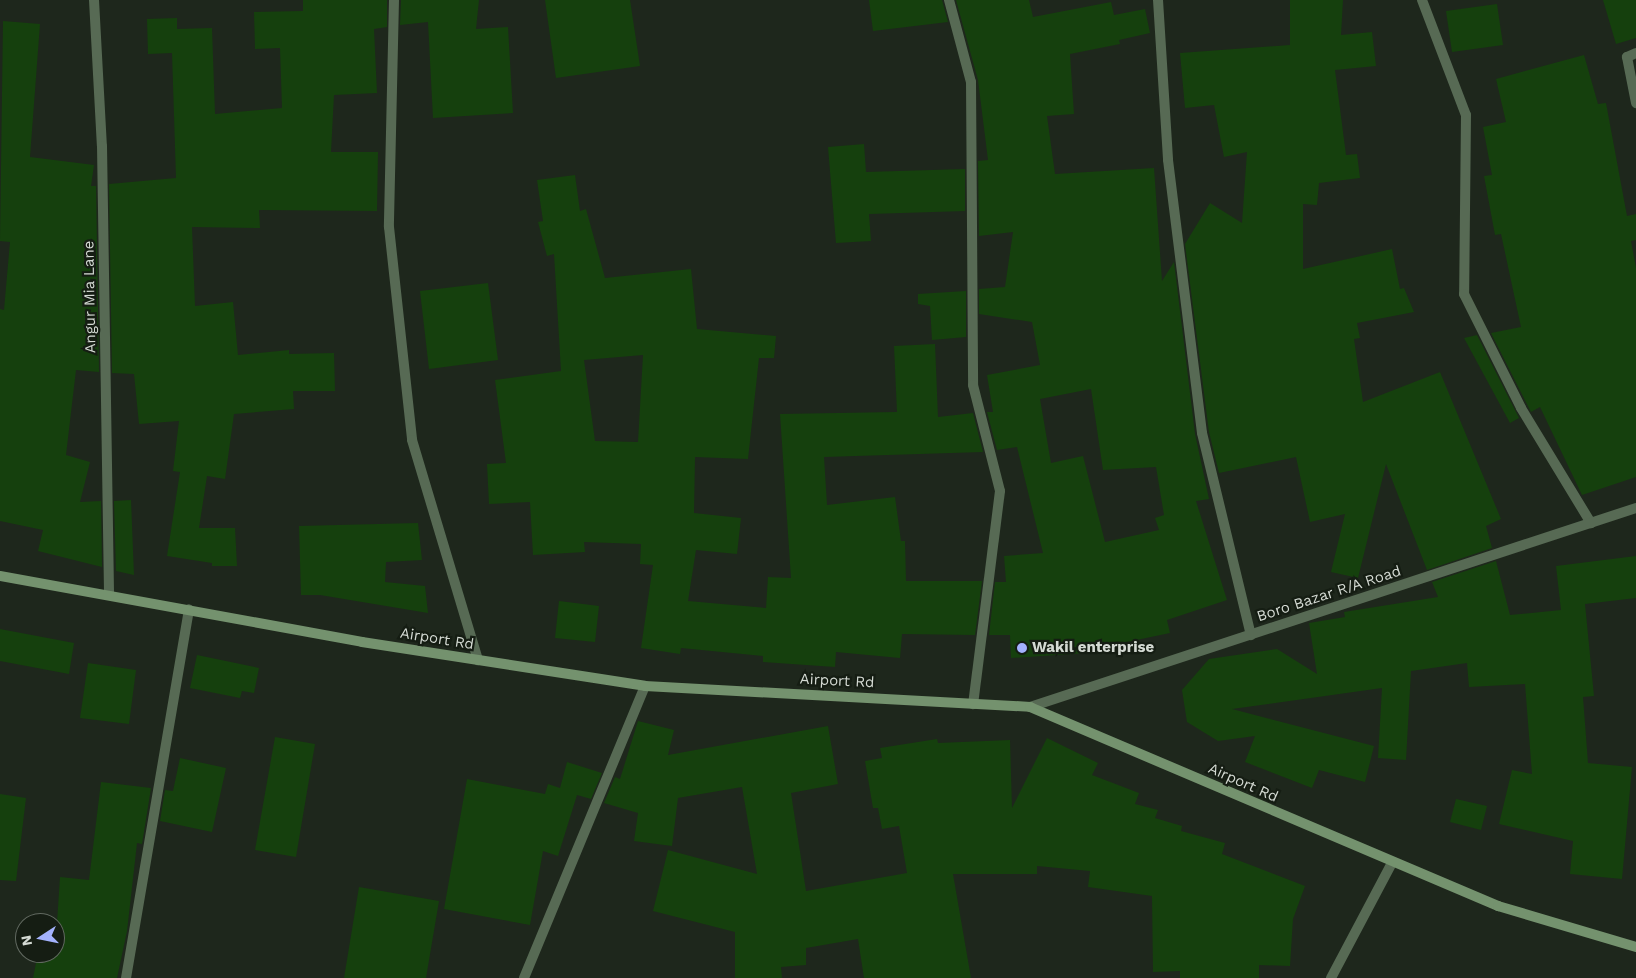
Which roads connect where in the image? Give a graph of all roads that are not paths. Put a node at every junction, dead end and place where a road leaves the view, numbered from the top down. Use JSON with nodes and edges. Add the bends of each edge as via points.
{"nodes":[{"id":1,"x":94,"y":0,"type":"edge"},
{"id":2,"x":394,"y":0,"type":"edge"},
{"id":3,"x":949,"y":0,"type":"edge"},
{"id":4,"x":1158,"y":0,"type":"edge"},
{"id":5,"x":1422,"y":0,"type":"edge"},
{"id":6,"x":1636,"y":53,"type":"edge"},
{"id":7,"x":1636,"y":103,"type":"edge"},
{"id":8,"x":1636,"y":508,"type":"edge"},
{"id":9,"x":1591,"y":523,"type":"junction"},
{"id":10,"x":0,"y":576,"type":"edge"},
{"id":11,"x":109,"y":594,"type":"junction"},
{"id":12,"x":189,"y":609,"type":"junction"},
{"id":13,"x":1251,"y":635,"type":"junction"},
{"id":14,"x":478,"y":660,"type":"junction"},
{"id":15,"x":646,"y":686,"type":"junction"},
{"id":16,"x":973,"y":704,"type":"junction"},
{"id":17,"x":1030,"y":707,"type":"junction"},
{"id":18,"x":1392,"y":863,"type":"junction"},
{"id":19,"x":1636,"y":947,"type":"edge"},
{"id":20,"x":126,"y":978,"type":"edge"},
{"id":21,"x":524,"y":978,"type":"edge"},
{"id":22,"x":1331,"y":978,"type":"edge"}],
"edges":[{"from":1,"to":11,"type":"street","name":"Angur Mia Lane","via":[[102,146]]},
{"from":2,"to":14,"type":"street","via":[[389,227],[412,440]]},
{"from":3,"to":16,"type":"street","via":[[971,82],[973,385],[1000,491]]},
{"from":4,"to":13,"type":"street","via":[[1168,160],[1202,433]]},
{"from":5,"to":9,"type":"street","via":[[1466,115],[1464,294],[1521,408]]},
{"from":6,"to":7,"type":"street","via":[[1627,57]]},
{"from":8,"to":9,"type":"street","name":"Boro Bazar R/A Road"},
{"from":9,"to":13,"type":"street","name":"Boro Bazar R/A Road"},
{"from":10,"to":11,"type":"main road","name":"Airport Rd"},
{"from":11,"to":12,"type":"main road","name":"Airport Rd"},
{"from":12,"to":14,"type":"main road","name":"Airport Rd"},
{"from":12,"to":20,"type":"street"},
{"from":13,"to":17,"type":"street","name":"Boro Bazar R/A Road"},
{"from":14,"to":15,"type":"main road","name":"Airport Rd"},
{"from":15,"to":16,"type":"main road","name":"Airport Rd"},
{"from":15,"to":21,"type":"street"},
{"from":16,"to":17,"type":"main road","name":"Airport Rd"},
{"from":17,"to":18,"type":"main road","name":"Airport Rd"},
{"from":18,"to":19,"type":"main road","name":"Airport Rd","via":[[1498,906]]},
{"from":18,"to":22,"type":"street"}]}
